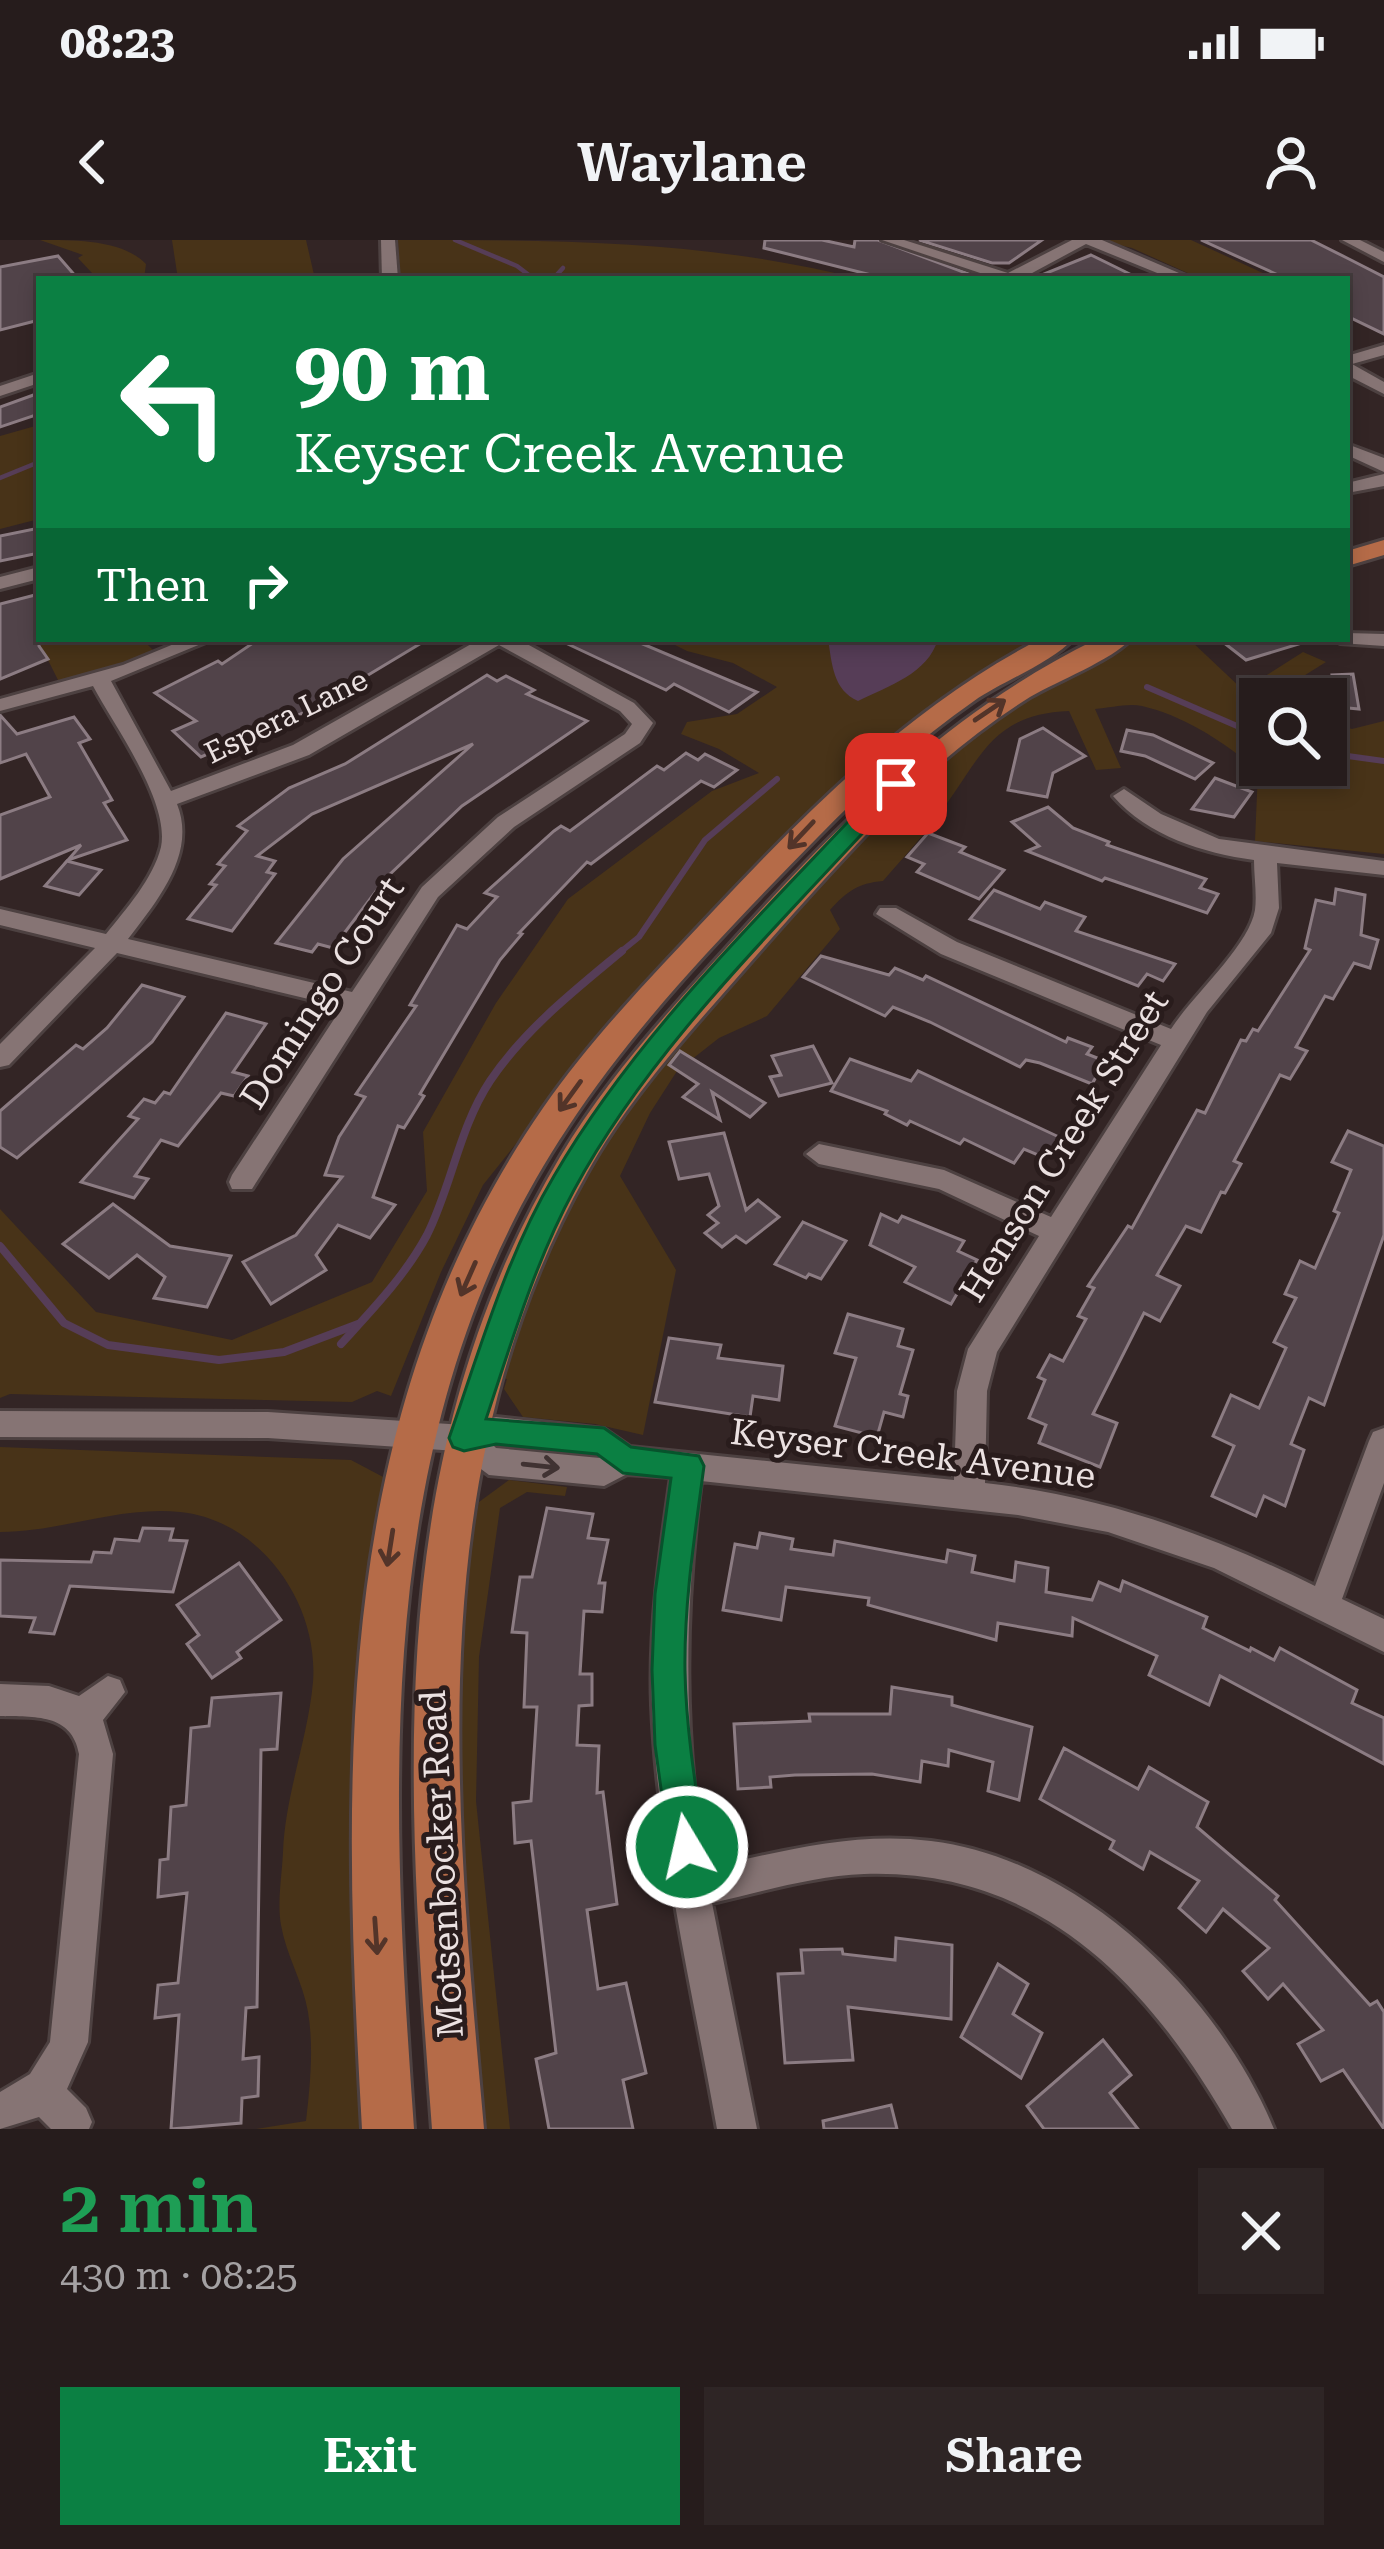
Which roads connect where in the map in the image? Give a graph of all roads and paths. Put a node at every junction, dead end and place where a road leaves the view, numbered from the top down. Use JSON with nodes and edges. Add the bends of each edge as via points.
{"nodes":[{"id":1,"x":388,"y":240,"type":"edge"},
{"id":2,"x":889,"y":240,"type":"edge"},
{"id":3,"x":1086,"y":240,"type":"edge"},
{"id":4,"x":1349,"y":240,"type":"edge"},
{"id":5,"x":1384,"y":258,"type":"edge"},
{"id":6,"x":390,"y":276,"type":"edge"},
{"id":7,"x":1005,"y":276,"type":"edge"},
{"id":8,"x":1015,"y":276,"type":"edge"},
{"id":9,"x":1177,"y":276,"type":"edge"},
{"id":10,"x":1384,"y":350,"type":"edge"},
{"id":11,"x":1350,"y":363,"type":"edge"},
{"id":12,"x":1350,"y":366,"type":"edge"},
{"id":13,"x":36,"y":379,"type":"edge"},
{"id":14,"x":1384,"y":389,"type":"edge"},
{"id":15,"x":0,"y":391,"type":"edge"},
{"id":16,"x":1350,"y":450,"type":"edge"},
{"id":17,"x":1384,"y":467,"type":"edge"},
{"id":18,"x":1384,"y":479,"type":"edge"},
{"id":19,"x":1350,"y":488,"type":"edge"},
{"id":20,"x":1384,"y":525,"type":"edge"},
{"id":21,"x":1350,"y":536,"type":"edge"},
{"id":22,"x":1384,"y":547,"type":"edge"},
{"id":23,"x":1350,"y":558,"type":"edge"},
{"id":24,"x":36,"y":574,"type":"edge"},
{"id":25,"x":0,"y":583,"type":"edge"},
{"id":26,"x":1350,"y":639,"type":"edge"},
{"id":27,"x":1384,"y":640,"type":"edge"},
{"id":28,"x":195,"y":642,"type":"edge"},
{"id":29,"x":494,"y":642,"type":"edge"},
{"id":30,"x":505,"y":642,"type":"edge"},
{"id":31,"x":1055,"y":642,"type":"edge"},
{"id":32,"x":1112,"y":642,"type":"edge"},
{"id":33,"x":99,"y":678,"type":"junction"},
{"id":34,"x":0,"y":705,"type":"edge"},
{"id":35,"x":1124,"y":796,"type":"dead end"},
{"id":36,"x":163,"y":802,"type":"junction"},
{"id":37,"x":1265,"y":856,"type":"junction"},
{"id":38,"x":1384,"y":868,"type":"edge"},
{"id":39,"x":888,"y":914,"type":"dead end"},
{"id":40,"x":0,"y":917,"type":"edge"},
{"id":41,"x":109,"y":943,"type":"junction"},
{"id":42,"x":356,"y":1002,"type":"junction"},
{"id":43,"x":1175,"y":1041,"type":"junction"},
{"id":44,"x":0,"y":1058,"type":"edge"},
{"id":45,"x":819,"y":1154,"type":"dead end"},
{"id":46,"x":242,"y":1182,"type":"dead end"},
{"id":47,"x":1056,"y":1232,"type":"junction"},
{"id":48,"x":0,"y":1424,"type":"edge"},
{"id":49,"x":439,"y":1435,"type":"junction"},
{"id":50,"x":1384,"y":1442,"type":"edge"},
{"id":51,"x":688,"y":1466,"type":"junction"},
{"id":52,"x":970,"y":1496,"type":"junction"},
{"id":53,"x":1324,"y":1605,"type":"junction"},
{"id":54,"x":1384,"y":1636,"type":"edge"},
{"id":55,"x":0,"y":1700,"type":"edge"},
{"id":56,"x":694,"y":1889,"type":"junction"},
{"id":57,"x":41,"y":2091,"type":"junction"},
{"id":58,"x":0,"y":2112,"type":"edge"},
{"id":59,"x":72,"y":2122,"type":"dead end"},
{"id":60,"x":388,"y":2129,"type":"edge"},
{"id":61,"x":458,"y":2129,"type":"edge"},
{"id":62,"x":737,"y":2129,"type":"edge"},
{"id":63,"x":1254,"y":2129,"type":"edge"}],
"edges":[{"from":1,"to":6,"type":"street"},
{"from":2,"to":7,"type":"street"},
{"from":3,"to":8,"type":"street"},
{"from":3,"to":9,"type":"street"},
{"from":4,"to":5,"type":"street"},
{"from":10,"to":11,"type":"street"},
{"from":12,"to":14,"type":"street"},
{"from":13,"to":15,"type":"street"},
{"from":16,"to":17,"type":"street"},
{"from":18,"to":19,"type":"street"},
{"from":20,"to":21,"type":"main road"},
{"from":22,"to":23,"type":"main road"},
{"from":24,"to":25,"type":"street"},
{"from":26,"to":27,"type":"street"},
{"from":28,"to":33,"type":"street"},
{"from":29,"to":36,"type":"street","name":"Espera Lane","via":[[301,750]]},
{"from":30,"to":42,"type":"street","name":"Domingo Court","via":[[651,723],[461,861],[410,918]]},
{"from":31,"to":49,"type":"main road","name":"Motsenbocker Road","one_way":true,"via":[[954,700],[878,759],[614,1039],[542,1137],[488,1234],[449,1324]]},
{"from":49,"to":32,"type":"main road","name":"Motsenbocker Road","one_way":true,"via":[[542,1224],[595,1131],[656,1048],[896,784],[1000,703]]},
{"from":33,"to":34,"type":"street"},
{"from":33,"to":36,"type":"street"},
{"from":35,"to":37,"type":"street","via":[[1168,831]]},
{"from":36,"to":41,"type":"street","via":[[174,826],[171,856]]},
{"from":37,"to":38,"type":"street"},
{"from":37,"to":43,"type":"street","name":"Henson Creek Street","via":[[1261,930]]},
{"from":39,"to":43,"type":"street"},
{"from":40,"to":41,"type":"street"},
{"from":41,"to":42,"type":"street"},
{"from":41,"to":44,"type":"street","via":[[54,1011]]},
{"from":42,"to":46,"type":"street","name":"Domingo Court"},
{"from":43,"to":47,"type":"street","name":"Henson Creek Street"},
{"from":45,"to":47,"type":"street","via":[[944,1180]]},
{"from":47,"to":52,"type":"street","name":"Henson Creek Street","via":[[978,1360]]},
{"from":48,"to":49,"type":"street","name":"Keyser Creek Avenue"},
{"from":49,"to":51,"type":"street","name":"Keyser Creek Avenue","via":[[489,1461],[604,1472],[623,1460]]},
{"from":49,"to":60,"type":"main road","name":"Motsenbocker Road","one_way":true,"via":[[388,1557],[373,1708],[371,1849]]},
{"from":49,"to":61,"type":"main road","name":"Motsenbocker Road","via":[[431,1733]]},
{"from":50,"to":53,"type":"street"},
{"from":51,"to":52,"type":"street","name":"Keyser Creek Avenue"},
{"from":51,"to":56,"type":"street","via":[[668,1670]]},
{"from":52,"to":53,"type":"street","name":"Keyser Creek Avenue","via":[[1146,1529]]},
{"from":53,"to":54,"type":"street","name":"Keyser Creek Avenue"},
{"from":55,"to":57,"type":"street","via":[[95,1704],[69,2042]]},
{"from":56,"to":62,"type":"street"},
{"from":56,"to":63,"type":"street","via":[[869,1856],[949,1863],[1016,1884],[1093,1927],[1156,1981],[1215,2058]]},
{"from":57,"to":58,"type":"street"},
{"from":57,"to":59,"type":"street"}]}
